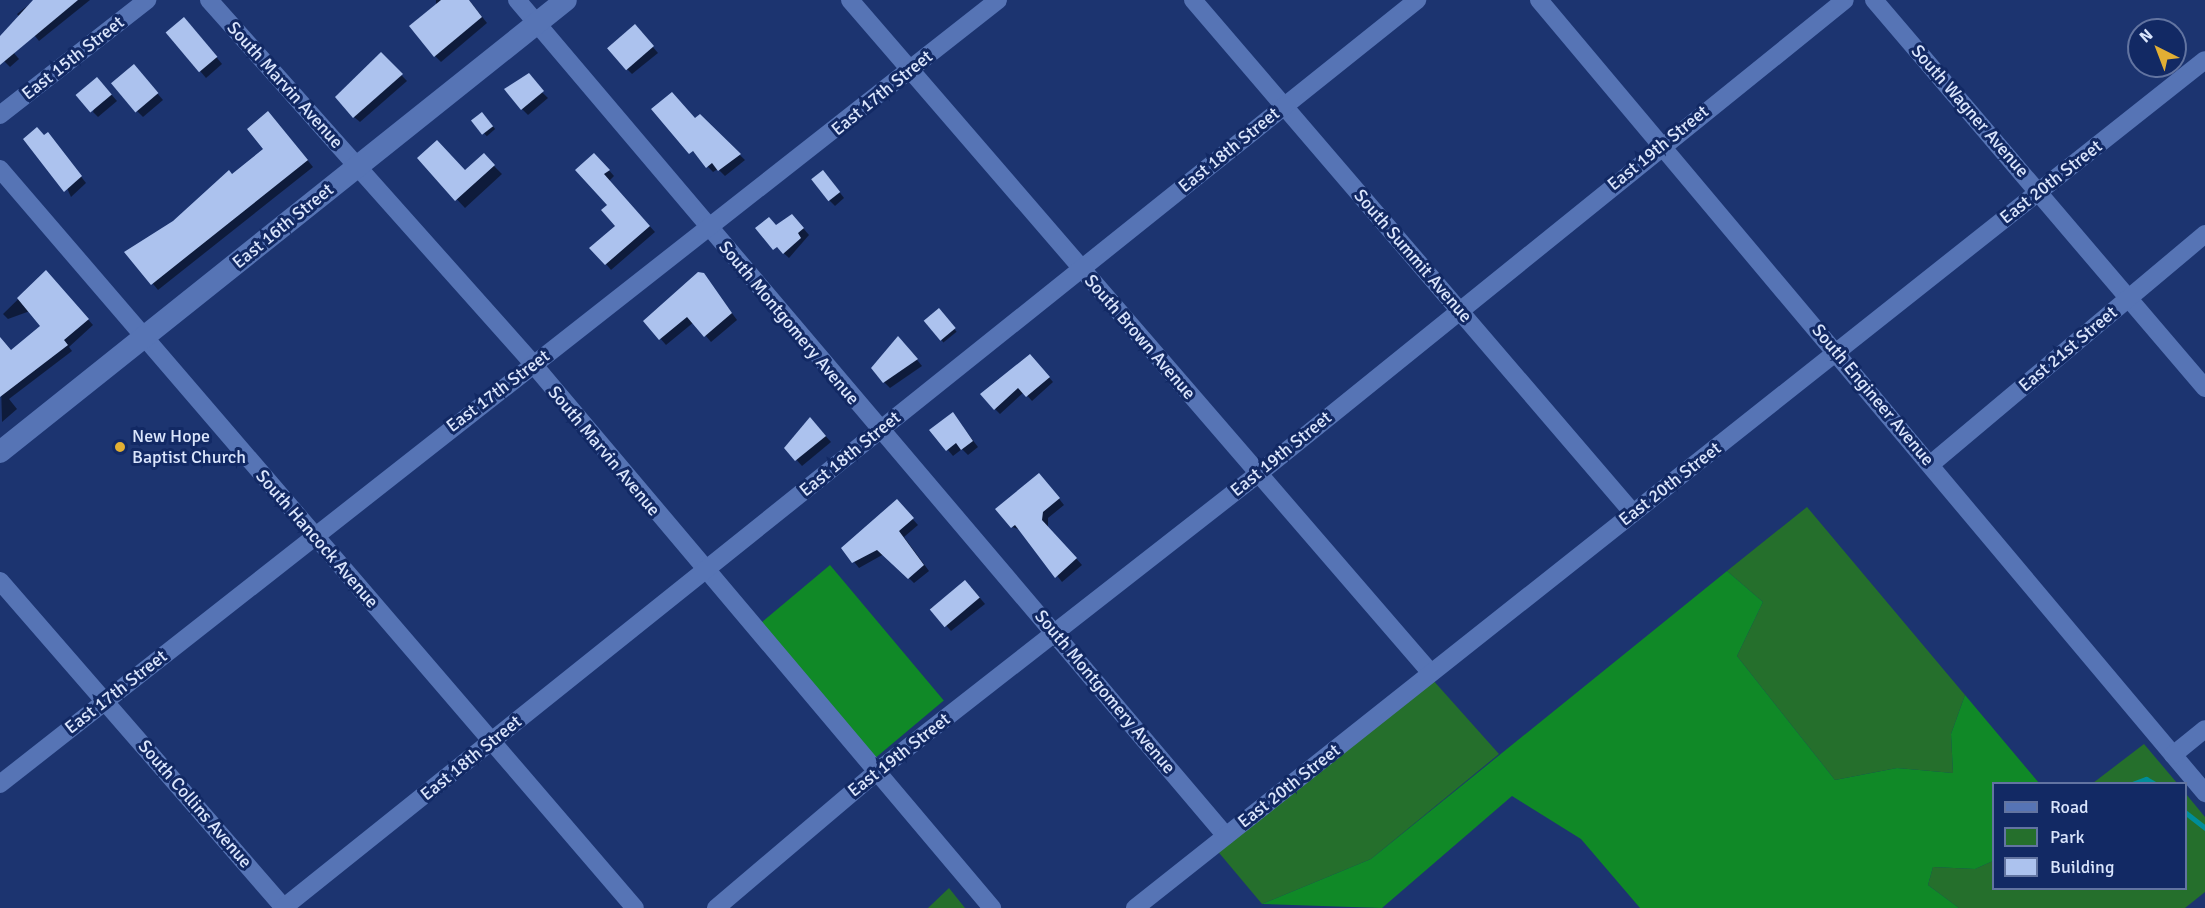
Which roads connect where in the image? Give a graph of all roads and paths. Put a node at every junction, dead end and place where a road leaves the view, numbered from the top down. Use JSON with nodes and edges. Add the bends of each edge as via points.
{"nodes":[{"id":1,"x":147,"y":0,"type":"edge"},
{"id":2,"x":209,"y":0,"type":"edge"},
{"id":3,"x":517,"y":0,"type":"edge"},
{"id":4,"x":566,"y":0,"type":"edge"},
{"id":5,"x":850,"y":0,"type":"edge"},
{"id":6,"x":998,"y":0,"type":"edge"},
{"id":7,"x":1193,"y":0,"type":"edge"},
{"id":8,"x":1417,"y":0,"type":"edge"},
{"id":9,"x":1539,"y":0,"type":"edge"},
{"id":10,"x":1845,"y":0,"type":"edge"},
{"id":11,"x":1874,"y":0,"type":"edge"},
{"id":12,"x":537,"y":23,"type":"junction"},
{"id":13,"x":2205,"y":60,"type":"edge"},
{"id":14,"x":910,"y":70,"type":"junction"},
{"id":15,"x":1284,"y":106,"type":"junction"},
{"id":16,"x":0,"y":115,"type":"edge"},
{"id":17,"x":1662,"y":145,"type":"junction"},
{"id":18,"x":358,"y":166,"type":"junction"},
{"id":19,"x":0,"y":169,"type":"edge"},
{"id":20,"x":2039,"y":191,"type":"junction"},
{"id":21,"x":711,"y":229,"type":"junction"},
{"id":22,"x":2205,"y":234,"type":"edge"},
{"id":23,"x":1081,"y":269,"type":"junction"},
{"id":24,"x":2129,"y":298,"type":"junction"},
{"id":25,"x":1458,"y":308,"type":"junction"},
{"id":26,"x":144,"y":337,"type":"junction"},
{"id":27,"x":1837,"y":351,"type":"junction"},
{"id":28,"x":533,"y":364,"type":"junction"},
{"id":29,"x":2205,"y":388,"type":"edge"},
{"id":30,"x":879,"y":431,"type":"junction"},
{"id":31,"x":0,"y":452,"type":"edge"},
{"id":32,"x":1931,"y":464,"type":"junction"},
{"id":33,"x":1258,"y":474,"type":"junction"},
{"id":34,"x":1633,"y":513,"type":"junction"},
{"id":35,"x":314,"y":535,"type":"junction"},
{"id":36,"x":704,"y":571,"type":"junction"},
{"id":37,"x":0,"y":581,"type":"edge"},
{"id":38,"x":1055,"y":634,"type":"junction"},
{"id":39,"x":1431,"y":673,"type":"junction"},
{"id":40,"x":105,"y":701,"type":"junction"},
{"id":41,"x":2205,"y":729,"type":"edge"},
{"id":42,"x":491,"y":741,"type":"junction"},
{"id":43,"x":2173,"y":755,"type":"junction"},
{"id":44,"x":879,"y":770,"type":"junction"},
{"id":45,"x":0,"y":784,"type":"edge"},
{"id":46,"x":2205,"y":793,"type":"edge"},
{"id":47,"x":1226,"y":836,"type":"junction"},
{"id":48,"x":284,"y":908,"type":"edge"},
{"id":49,"x":635,"y":908,"type":"edge"},
{"id":50,"x":716,"y":908,"type":"edge"},
{"id":51,"x":992,"y":908,"type":"edge"},
{"id":52,"x":1135,"y":908,"type":"edge"}],
"edges":[{"from":1,"to":16,"type":"street","name":"East 15th Street"},
{"from":2,"to":18,"type":"street","name":"South Marvin Avenue"},
{"from":3,"to":12,"type":"street","name":"South Montgomery Avenue"},
{"from":4,"to":12,"type":"street","name":"East 16th Street"},
{"from":5,"to":14,"type":"street","name":"South Brown Avenue"},
{"from":6,"to":14,"type":"street","name":"East 17th Street"},
{"from":7,"to":15,"type":"street","name":"South Summit Avenue"},
{"from":8,"to":15,"type":"street","name":"East 18th Street"},
{"from":9,"to":17,"type":"street","name":"South Engineer Avenue"},
{"from":10,"to":17,"type":"street","name":"East 19th Street"},
{"from":11,"to":20,"type":"street","name":"South Wagner Avenue"},
{"from":12,"to":18,"type":"street","name":"East 16th Street"},
{"from":12,"to":21,"type":"street","name":"South Montgomery Avenue"},
{"from":13,"to":20,"type":"street","name":"East 20th Street"},
{"from":14,"to":21,"type":"street","name":"East 17th Street"},
{"from":14,"to":23,"type":"street","name":"South Brown Avenue"},
{"from":15,"to":23,"type":"street","name":"East 18th Street"},
{"from":15,"to":25,"type":"street","name":"South Summit Avenue"},
{"from":17,"to":25,"type":"street","name":"East 19th Street"},
{"from":17,"to":27,"type":"street","name":"South Engineer Avenue"},
{"from":18,"to":26,"type":"street","name":"East 16th Street"},
{"from":18,"to":28,"type":"street","name":"South Marvin Avenue"},
{"from":19,"to":26,"type":"street","name":"South Hancock Avenue"},
{"from":20,"to":24,"type":"street","name":"South Wagner Avenue"},
{"from":20,"to":27,"type":"street","name":"East 20th Street"},
{"from":21,"to":28,"type":"street","name":"East 17th Street"},
{"from":21,"to":30,"type":"street","name":"South Montgomery Avenue"},
{"from":22,"to":24,"type":"street","name":"East 21st Street"},
{"from":23,"to":30,"type":"street","name":"East 18th Street"},
{"from":23,"to":33,"type":"street","name":"South Brown Avenue"},
{"from":24,"to":29,"type":"street","name":"South Wagner Avenue"},
{"from":24,"to":32,"type":"street","name":"East 21st Street"},
{"from":25,"to":33,"type":"street","name":"East 19th Street"},
{"from":25,"to":34,"type":"street","name":"South Summit Avenue"},
{"from":26,"to":31,"type":"street","name":"East 16th Street"},
{"from":26,"to":35,"type":"street","name":"South Hancock Avenue"},
{"from":27,"to":32,"type":"street","name":"South Engineer Avenue"},
{"from":27,"to":34,"type":"street","name":"East 20th Street"},
{"from":28,"to":35,"type":"street","name":"East 17th Street"},
{"from":28,"to":36,"type":"street","name":"South Marvin Avenue"},
{"from":30,"to":36,"type":"street","name":"East 18th Street"},
{"from":30,"to":38,"type":"street","name":"South Montgomery Avenue"},
{"from":32,"to":43,"type":"street","name":"South Engineer Avenue"},
{"from":33,"to":38,"type":"street","name":"East 19th Street"},
{"from":33,"to":39,"type":"street","name":"South Brown Avenue"},
{"from":34,"to":39,"type":"street","name":"East 20th Street"},
{"from":35,"to":40,"type":"street","name":"East 17th Street"},
{"from":35,"to":42,"type":"street","name":"South Hancock Avenue"},
{"from":36,"to":42,"type":"street","name":"East 18th Street"},
{"from":36,"to":44,"type":"street","name":"South Marvin Avenue"},
{"from":37,"to":40,"type":"street","name":"South Collins Avenue"},
{"from":38,"to":44,"type":"street","name":"East 19th Street"},
{"from":38,"to":47,"type":"street","name":"South Montgomery Avenue"},
{"from":39,"to":47,"type":"street","name":"East 20th Street"},
{"from":40,"to":45,"type":"street","name":"East 17th Street"},
{"from":40,"to":48,"type":"street","name":"South Collins Avenue"},
{"from":41,"to":43,"type":"street"},
{"from":42,"to":48,"type":"street","name":"East 18th Street"},
{"from":42,"to":49,"type":"street","name":"South Hancock Avenue"},
{"from":43,"to":46,"type":"street","name":"South Engineer Avenue"},
{"from":44,"to":50,"type":"street","name":"East 19th Street"},
{"from":44,"to":51,"type":"street","name":"South Marvin Avenue"},
{"from":47,"to":52,"type":"street","name":"East 20th Street"}]}
